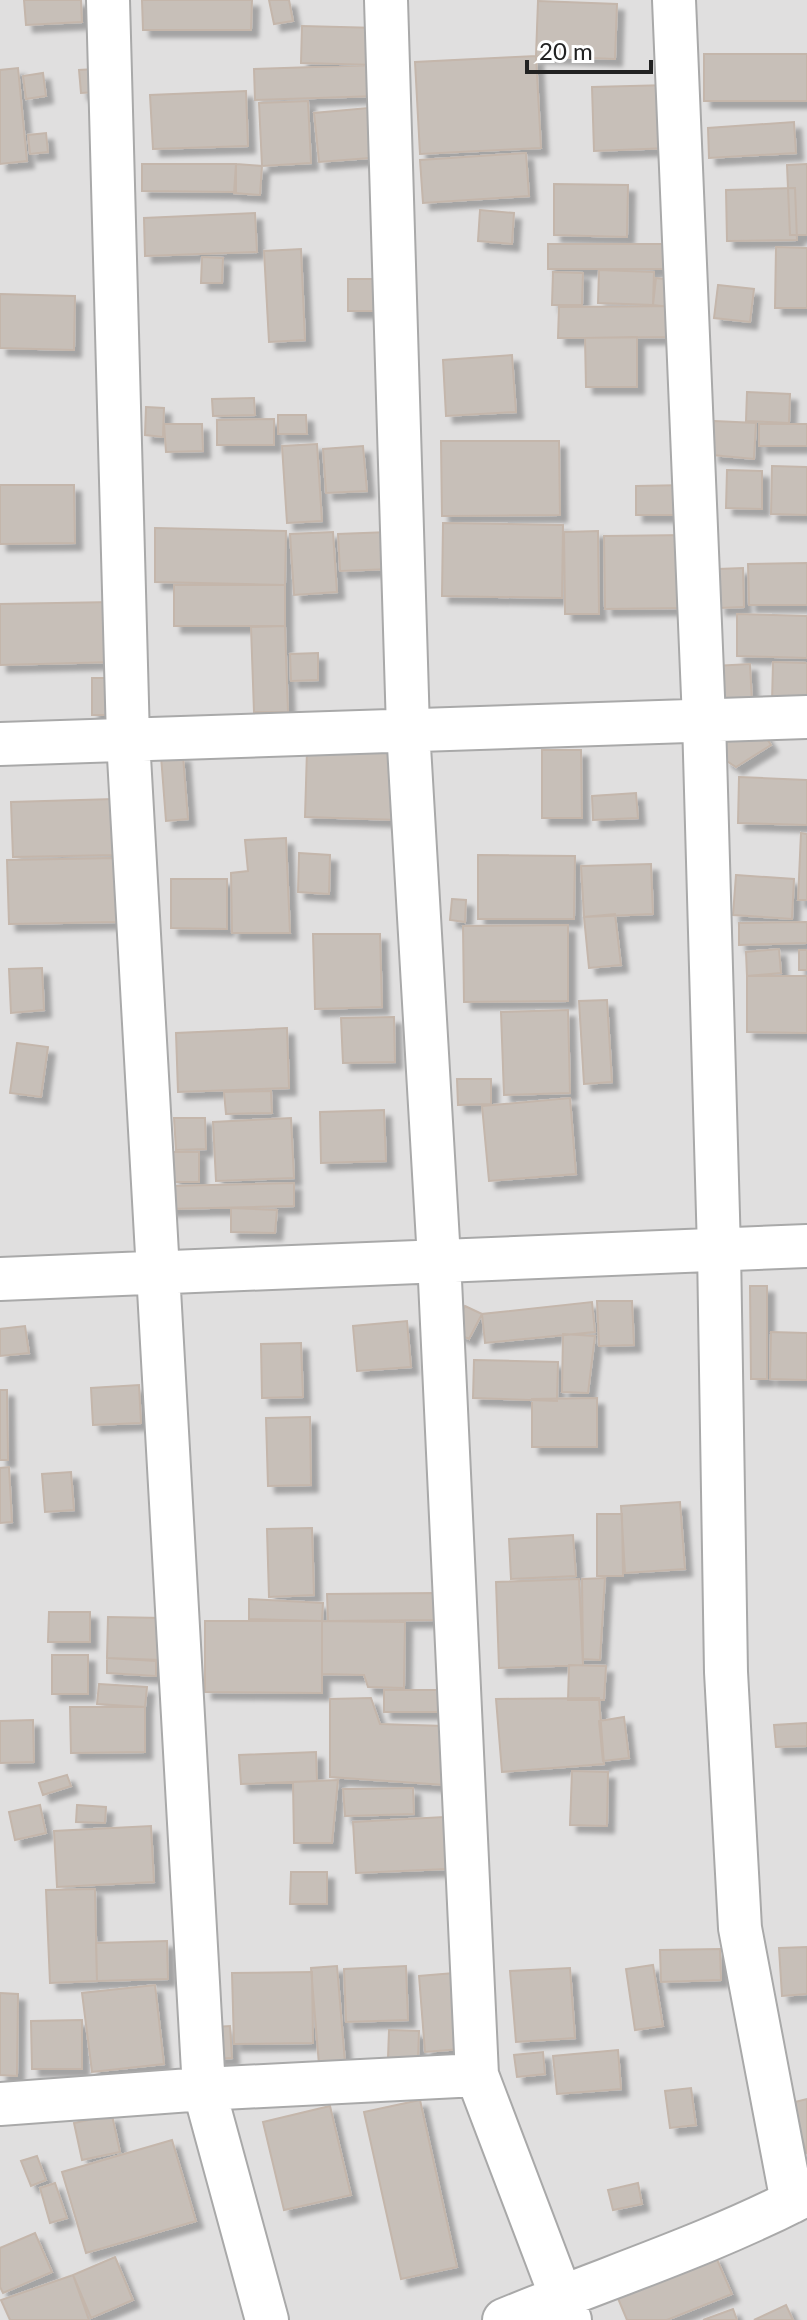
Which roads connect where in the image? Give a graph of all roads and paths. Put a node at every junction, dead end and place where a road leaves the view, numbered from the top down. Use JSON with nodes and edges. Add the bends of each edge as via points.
{"nodes":[{"id":1,"x":108,"y":0,"type":"edge"},
{"id":2,"x":386,"y":0,"type":"edge"},
{"id":3,"x":674,"y":0,"type":"edge"},
{"id":4,"x":807,"y":717,"type":"edge"},
{"id":5,"x":704,"y":720,"type":"junction"},
{"id":6,"x":408,"y":729,"type":"junction"},
{"id":7,"x":128,"y":739,"type":"junction"},
{"id":8,"x":0,"y":744,"type":"edge"},
{"id":9,"x":807,"y":1246,"type":"edge"},
{"id":10,"x":719,"y":1250,"type":"junction"},
{"id":11,"x":439,"y":1259,"type":"junction"},
{"id":12,"x":158,"y":1272,"type":"junction"},
{"id":13,"x":0,"y":1279,"type":"edge"},
{"id":14,"x":477,"y":2075,"type":"junction"},
{"id":15,"x":204,"y":2089,"type":"junction"},
{"id":16,"x":0,"y":2104,"type":"edge"},
{"id":17,"x":800,"y":2198,"type":"edge"},
{"id":18,"x":564,"y":2308,"type":"edge"},
{"id":19,"x":267,"y":2320,"type":"edge"},
{"id":20,"x":504,"y":2320,"type":"edge"}],
"edges":[{"from":1,"to":7,"type":"street"},
{"from":2,"to":6,"type":"street"},
{"from":3,"to":5,"type":"street"},
{"from":4,"to":5,"type":"street"},
{"from":5,"to":6,"type":"street"},
{"from":5,"to":10,"type":"street"},
{"from":6,"to":7,"type":"street"},
{"from":6,"to":11,"type":"street"},
{"from":7,"to":8,"type":"street"},
{"from":7,"to":12,"type":"street"},
{"from":9,"to":10,"type":"street"},
{"from":10,"to":11,"type":"street"},
{"from":10,"to":17,"type":"street","via":[[726,1672],[740,1928]]},
{"from":11,"to":12,"type":"street"},
{"from":11,"to":14,"type":"street"},
{"from":12,"to":13,"type":"street"},
{"from":12,"to":15,"type":"street"},
{"from":14,"to":15,"type":"street"},
{"from":14,"to":18,"type":"street"},
{"from":15,"to":16,"type":"street"},
{"from":15,"to":19,"type":"street"},
{"from":17,"to":18,"type":"street"},
{"from":18,"to":20,"type":"street"}]}
